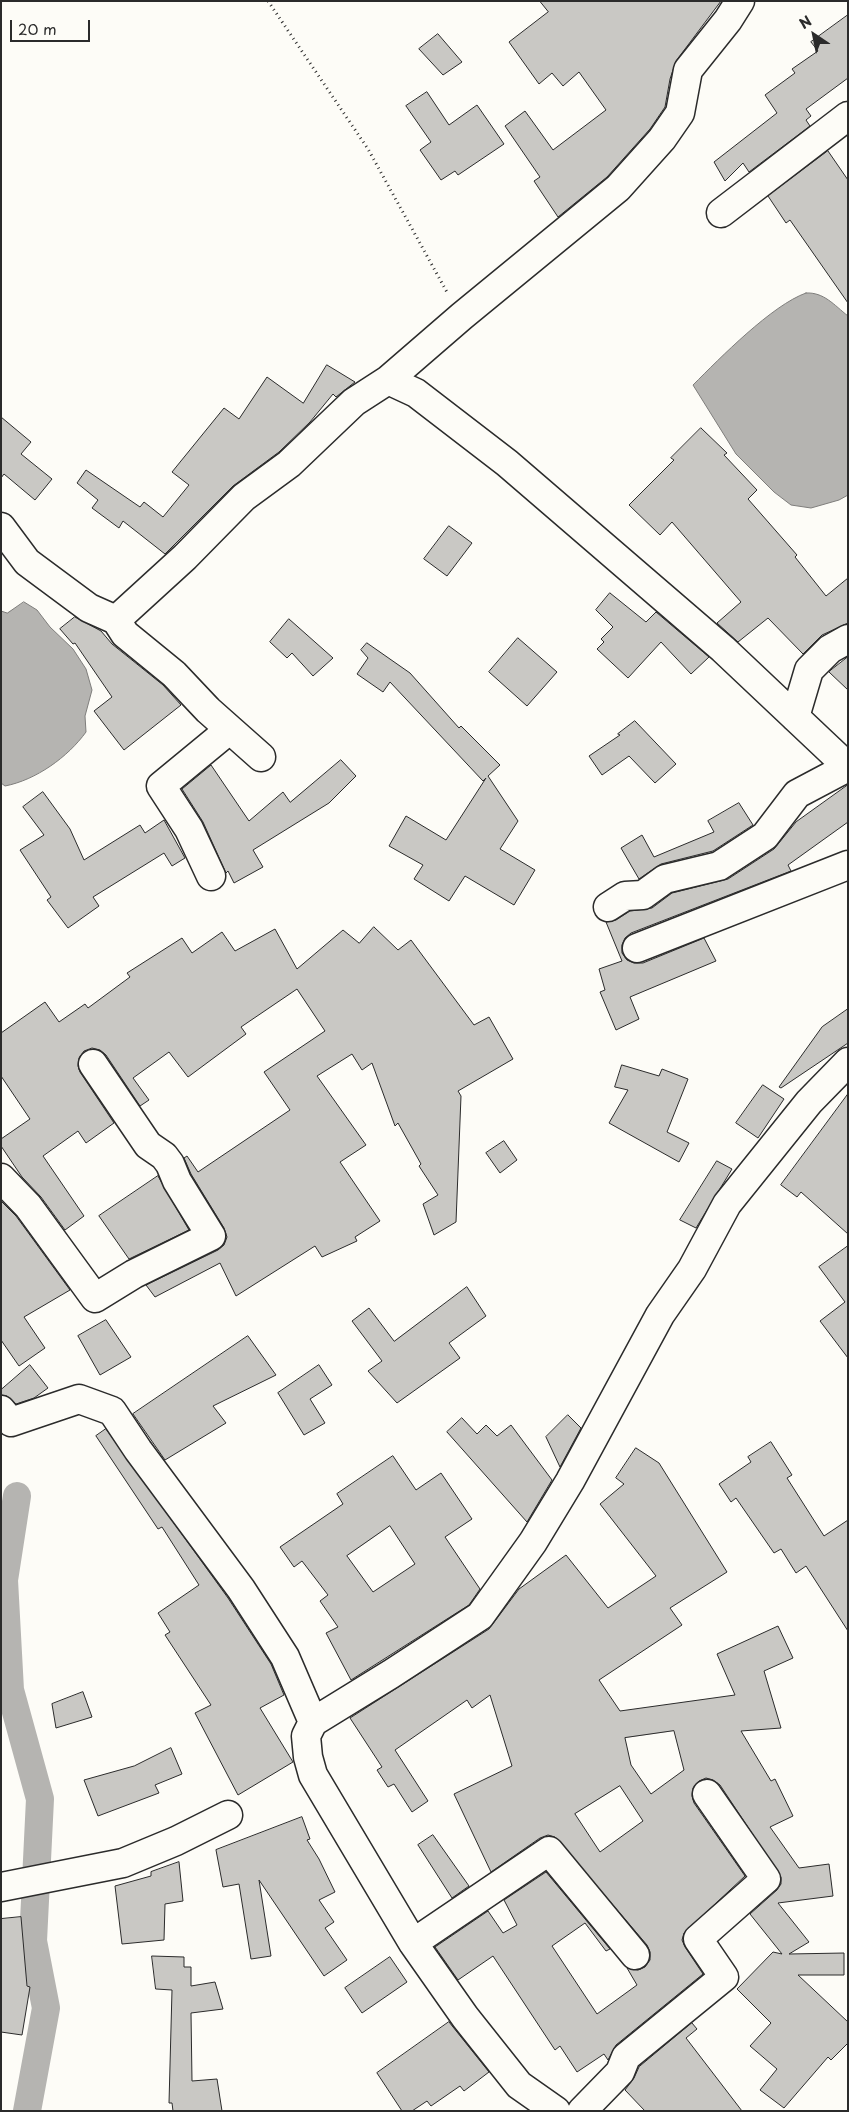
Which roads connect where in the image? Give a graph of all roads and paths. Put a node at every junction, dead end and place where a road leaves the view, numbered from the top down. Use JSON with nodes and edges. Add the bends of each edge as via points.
{"nodes":[{"id":1,"x":268,"y":1,"type":"edge"},
{"id":2,"x":740,"y":1,"type":"edge"},
{"id":3,"x":848,"y":116,"type":"edge"},
{"id":4,"x":721,"y":213,"type":"dead end"},
{"id":5,"x":462,"y":316,"type":"junction"},
{"id":6,"x":388,"y":380,"type":"junction"},
{"id":7,"x":1,"y":527,"type":"edge"},
{"id":8,"x":116,"y":620,"type":"junction"},
{"id":9,"x":848,"y":639,"type":"edge"},
{"id":10,"x":795,"y":717,"type":"junction"},
{"id":11,"x":229,"y":730,"type":"junction"},
{"id":12,"x":261,"y":757,"type":"dead end"},
{"id":13,"x":848,"y":767,"type":"edge"},
{"id":14,"x":848,"y":865,"type":"edge"},
{"id":15,"x":212,"y":876,"type":"dead end"},
{"id":16,"x":608,"y":907,"type":"dead end"},
{"id":17,"x":637,"y":948,"type":"dead end"},
{"id":18,"x":848,"y":1062,"type":"edge"},
{"id":19,"x":93,"y":1064,"type":"dead end"},
{"id":20,"x":1,"y":1178,"type":"edge"},
{"id":21,"x":1,"y":1410,"type":"edge"},
{"id":22,"x":313,"y":1722,"type":"junction"},
{"id":23,"x":707,"y":1794,"type":"dead end"},
{"id":24,"x":228,"y":1815,"type":"dead end"},
{"id":25,"x":10,"y":1884,"type":"edge"},
{"id":26,"x":413,"y":1943,"type":"junction"},
{"id":27,"x":635,"y":1955,"type":"dead end"},
{"id":28,"x":556,"y":2111,"type":"edge"},
{"id":29,"x":582,"y":2111,"type":"edge"}],
"edges":[{"from":1,"to":5,"type":"path","via":[[368,149]]},
{"from":2,"to":5,"type":"street","via":[[688,70],[680,113],[662,140],[618,188]]},
{"from":3,"to":4,"type":"street"},
{"from":5,"to":6,"type":"street"},
{"from":6,"to":8,"type":"street","via":[[354,402],[289,464],[244,497]]},
{"from":6,"to":10,"type":"street","via":[[416,393],[507,463],[723,649]]},
{"from":7,"to":8,"type":"street","via":[[27,562],[89,608]]},
{"from":8,"to":11,"type":"street","via":[[125,634],[174,674]]},
{"from":9,"to":10,"type":"street","via":[[830,649],[809,670]]},
{"from":10,"to":13,"type":"street"},
{"from":11,"to":12,"type":"street"},
{"from":11,"to":15,"type":"street","via":[[161,786]]},
{"from":13,"to":16,"type":"street","via":[[797,794],[765,836],[719,866],[665,879],[644,895],[625,896]]},
{"from":14,"to":17,"type":"street"},
{"from":18,"to":22,"type":"street","via":[[809,1102],[727,1204],[692,1269],[660,1315],[570,1481],[533,1542],[480,1616]]},
{"from":19,"to":20,"type":"street","via":[[148,1145],[170,1164],[211,1236],[134,1274],[95,1298],[28,1206]]},
{"from":21,"to":22,"type":"street","via":[[11,1422],[79,1399],[112,1411],[266,1627],[285,1657]]},
{"from":22,"to":26,"type":"street","via":[[306,1736],[313,1775]]},
{"from":23,"to":29,"type":"street","via":[[766,1879],[698,1939],[724,1977],[626,2057],[620,2072]]},
{"from":24,"to":25,"type":"street","via":[[123,1863]]},
{"from":26,"to":27,"type":"street","via":[[549,1851]]},
{"from":26,"to":28,"type":"street","via":[[518,2085]]}]}
